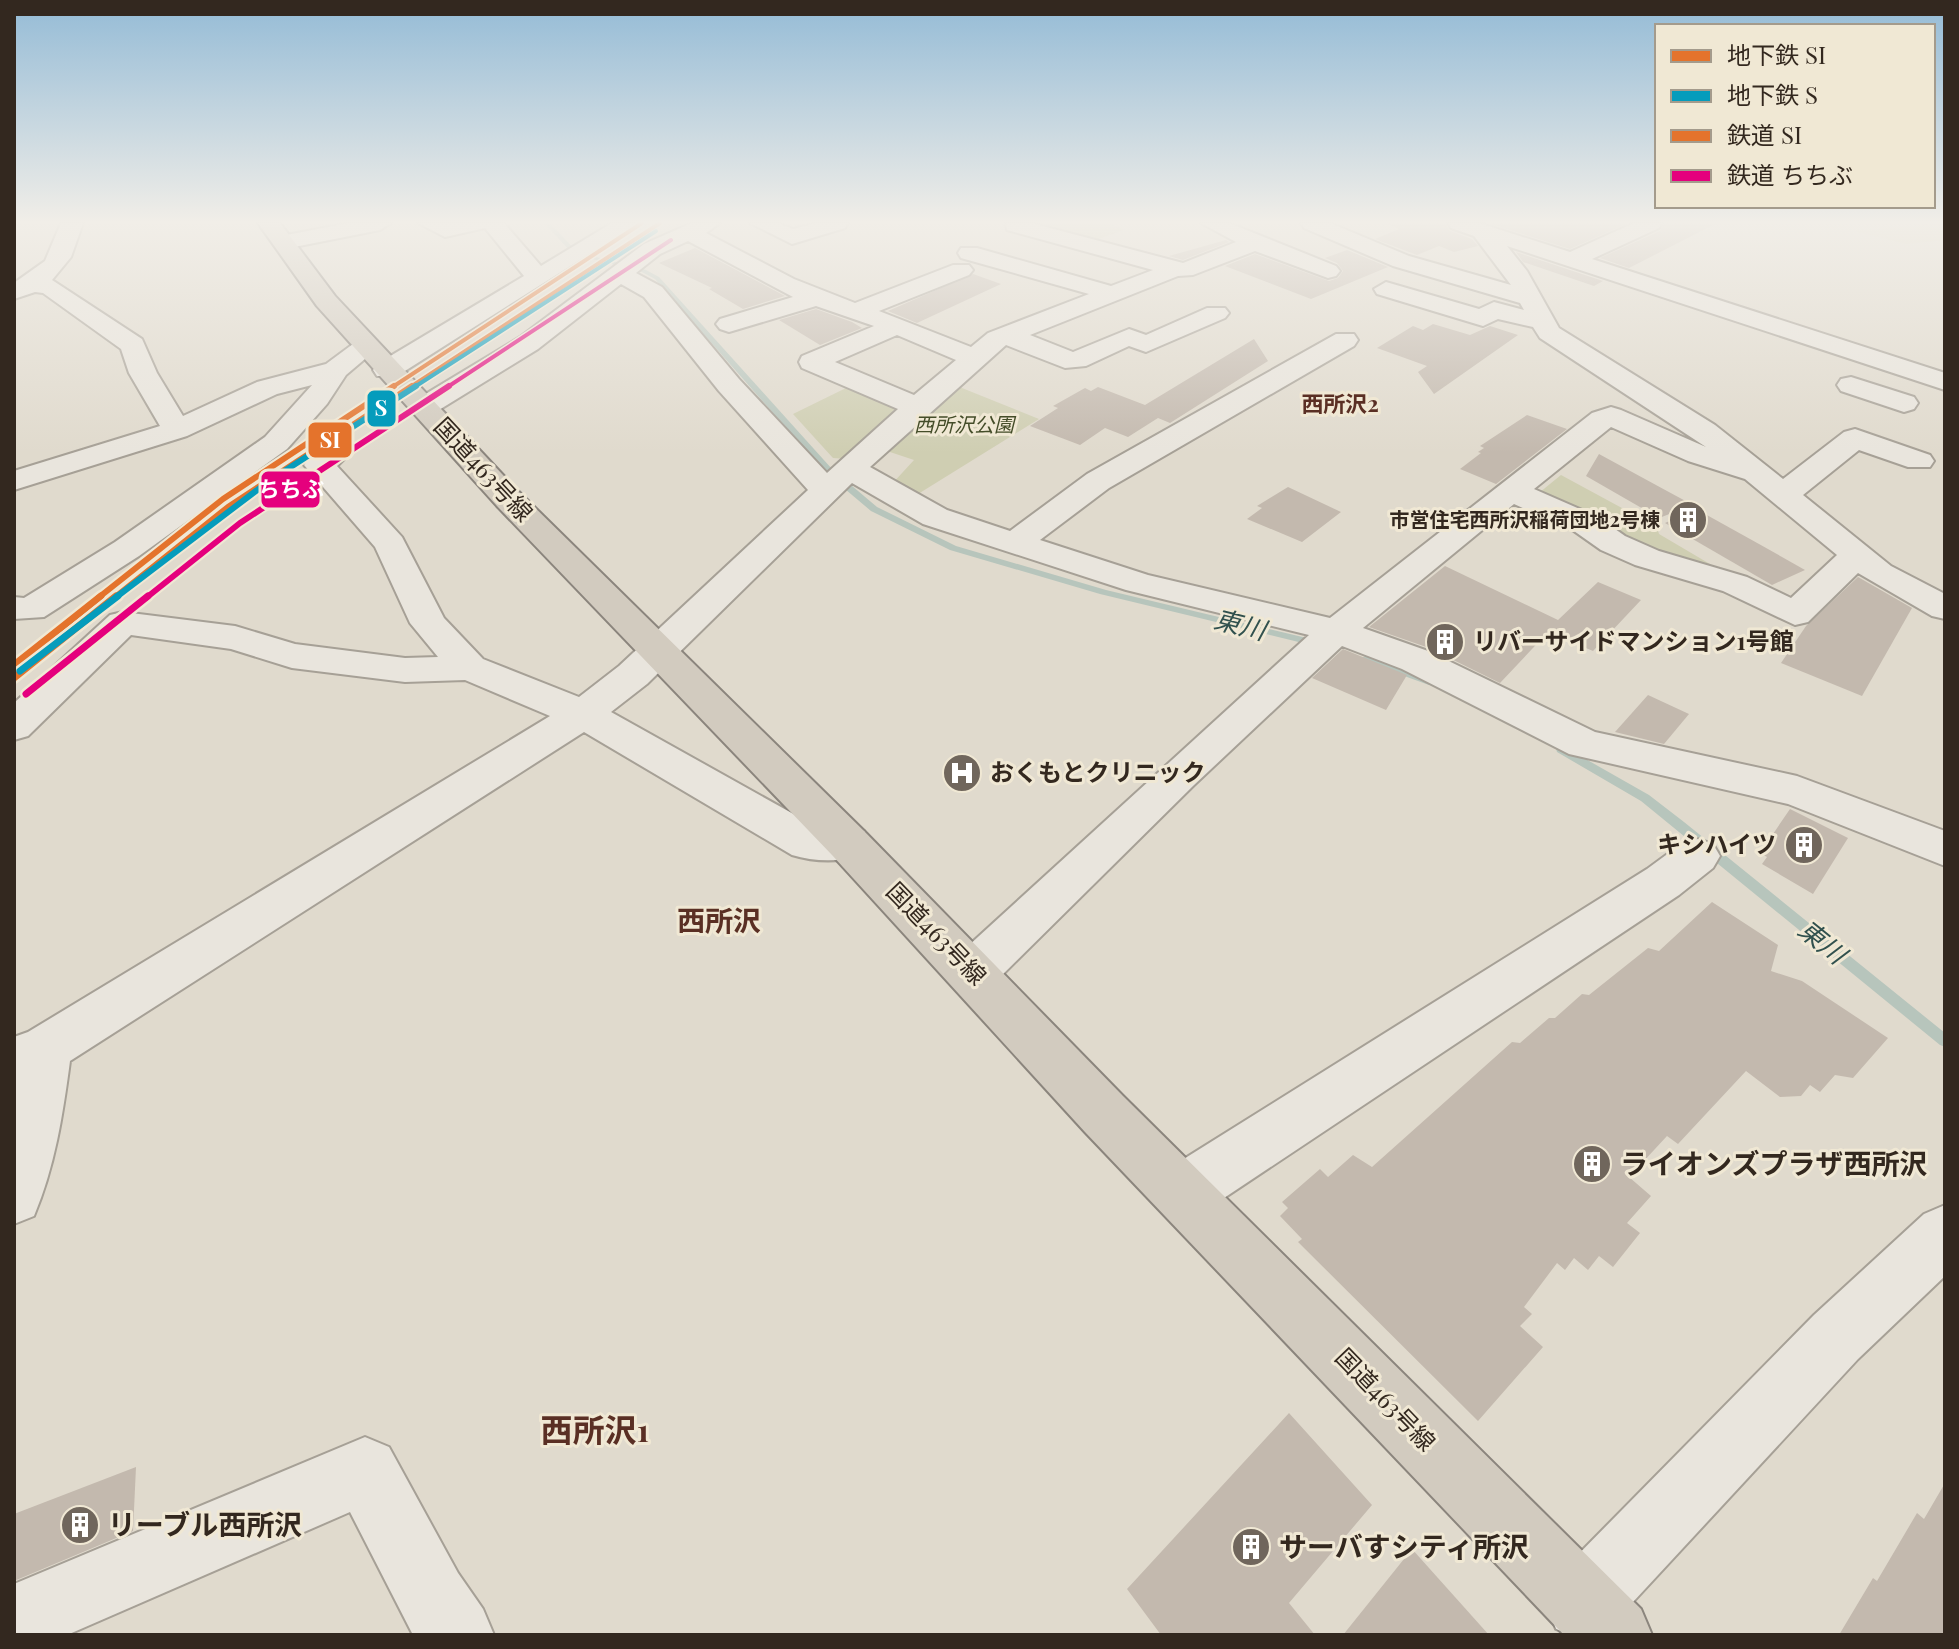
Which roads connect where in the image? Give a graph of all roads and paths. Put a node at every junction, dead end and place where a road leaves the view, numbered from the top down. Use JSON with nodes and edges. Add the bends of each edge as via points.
{"nodes":[{"id":1,"x":69,"y":300,"type":"edge"},
{"id":2,"x":325,"y":300,"type":"edge"},
{"id":3,"x":489,"y":300,"type":"edge"},
{"id":4,"x":587,"y":300,"type":"edge"},
{"id":5,"x":659,"y":300,"type":"edge"},
{"id":6,"x":809,"y":300,"type":"edge"},
{"id":7,"x":827,"y":300,"type":"edge"},
{"id":8,"x":881,"y":300,"type":"edge"},
{"id":9,"x":1099,"y":300,"type":"edge"},
{"id":10,"x":1423,"y":300,"type":"edge"},
{"id":11,"x":1509,"y":300,"type":"edge"},
{"id":12,"x":1531,"y":300,"type":"edge"},
{"id":13,"x":1695,"y":300,"type":"edge"},
{"id":14,"x":1536,"y":310,"type":"junction"},
{"id":15,"x":857,"y":311,"type":"junction"},
{"id":16,"x":1216,"y":313,"type":"dead end"},
{"id":17,"x":729,"y":324,"type":"dead end"},
{"id":18,"x":897,"y":326,"type":"junction"},
{"id":19,"x":1009,"y":335,"type":"junction"},
{"id":20,"x":1345,"y":340,"type":"dead end"},
{"id":21,"x":974,"y":358,"type":"junction"},
{"id":22,"x":363,"y":362,"type":"junction"},
{"id":23,"x":1941,"y":380,"type":"edge"},
{"id":24,"x":1851,"y":385,"type":"dead end"},
{"id":25,"x":424,"y":407,"type":"junction"},
{"id":26,"x":917,"y":407,"type":"junction"},
{"id":27,"x":177,"y":430,"type":"junction"},
{"id":28,"x":338,"y":450,"type":"dead end"},
{"id":29,"x":1919,"y":461,"type":"dead end"},
{"id":30,"x":1757,"y":473,"type":"junction"},
{"id":31,"x":838,"y":480,"type":"junction"},
{"id":32,"x":14,"y":481,"type":"edge"},
{"id":33,"x":1506,"y":493,"type":"junction"},
{"id":34,"x":1785,"y":493,"type":"junction"},
{"id":35,"x":1015,"y":543,"type":"junction"},
{"id":36,"x":1856,"y":556,"type":"junction"},
{"id":37,"x":14,"y":608,"type":"edge"},
{"id":38,"x":1945,"y":608,"type":"edge"},
{"id":39,"x":1325,"y":638,"type":"junction"},
{"id":40,"x":656,"y":650,"type":"junction"},
{"id":41,"x":469,"y":668,"type":"junction"},
{"id":42,"x":583,"y":714,"type":"junction"},
{"id":43,"x":14,"y":726,"type":"edge"},
{"id":44,"x":848,"y":843,"type":"junction"},
{"id":45,"x":1945,"y":849,"type":"edge"},
{"id":46,"x":1697,"y":856,"type":"dead end"},
{"id":47,"x":973,"y":972,"type":"junction"},
{"id":48,"x":30,"y":1055,"type":"edge"},
{"id":49,"x":1183,"y":1192,"type":"junction"},
{"id":50,"x":14,"y":1196,"type":"edge"},
{"id":51,"x":1945,"y":1235,"type":"edge"},
{"id":52,"x":1598,"y":1619,"type":"edge"},
{"id":53,"x":14,"y":1621,"type":"edge"},
{"id":54,"x":457,"y":1635,"type":"edge"}],
"edges":[{"from":1,"to":27,"type":"street","via":[[133,345]]},
{"from":2,"to":22,"type":"highway","name":"国道463号線"},
{"from":3,"to":22,"type":"street"},
{"from":4,"to":25,"type":"street","via":[[529,343]]},
{"from":5,"to":31,"type":"street","via":[[729,385]]},
{"from":6,"to":17,"type":"street"},
{"from":7,"to":15,"type":"street"},
{"from":8,"to":15,"type":"street"},
{"from":9,"to":19,"type":"street"},
{"from":10,"to":14,"type":"street","via":[[1483,318],[1494,310]]},
{"from":11,"to":14,"type":"street"},
{"from":12,"to":14,"type":"street"},
{"from":13,"to":23,"type":"street"},
{"from":14,"to":30,"type":"street","via":[[1549,333],[1682,416]]},
{"from":15,"to":18,"type":"street"},
{"from":16,"to":19,"type":"street","via":[[1146,344],[1129,337],[1077,360],[1065,360]]},
{"from":18,"to":21,"type":"street"},
{"from":18,"to":26,"type":"street","via":[[812,362]]},
{"from":19,"to":21,"type":"street"},
{"from":20,"to":35,"type":"street","via":[[1098,481]]},
{"from":21,"to":26,"type":"street"},
{"from":22,"to":25,"type":"highway","name":"国道463号線"},
{"from":22,"to":27,"type":"street","via":[[267,388]]},
{"from":22,"to":37,"type":"street","via":[[317,398],[276,443],[127,549],[31,609]]},
{"from":23,"to":24,"type":"street","via":[[1901,406]]},
{"from":25,"to":40,"type":"highway","name":"国道463号線"},
{"from":26,"to":31,"type":"street"},
{"from":27,"to":32,"type":"street"},
{"from":28,"to":41,"type":"street","via":[[319,465],[390,544],[428,623]]},
{"from":29,"to":34,"type":"street","via":[[1855,438]]},
{"from":30,"to":33,"type":"street","via":[[1699,455],[1611,416],[1601,418]]},
{"from":30,"to":34,"type":"street"},
{"from":31,"to":35,"type":"street","via":[[890,494],[935,517]]},
{"from":31,"to":40,"type":"street"},
{"from":33,"to":36,"type":"street","via":[[1586,524],[1647,558],[1735,584],[1795,614]]},
{"from":33,"to":39,"type":"street"},
{"from":34,"to":36,"type":"street"},
{"from":35,"to":39,"type":"street"},
{"from":36,"to":38,"type":"street"},
{"from":39,"to":45,"type":"street","via":[[1415,660],[1584,744],[1797,791]]},
{"from":39,"to":47,"type":"street"},
{"from":40,"to":42,"type":"street"},
{"from":40,"to":44,"type":"highway","name":"国道463号線"},
{"from":41,"to":42,"type":"street"},
{"from":41,"to":43,"type":"street","via":[[405,670],[292,656],[235,638],[123,623]]},
{"from":42,"to":44,"type":"street","via":[[808,843]]},
{"from":42,"to":48,"type":"street"},
{"from":44,"to":47,"type":"highway","name":"国道463号線"},
{"from":46,"to":49,"type":"street"},
{"from":47,"to":49,"type":"highway","name":"国道463号線"},
{"from":48,"to":50,"type":"street","via":[[34,1128]]},
{"from":49,"to":52,"type":"highway","name":"国道463号線"},
{"from":51,"to":52,"type":"street","via":[[1836,1337]]},
{"from":53,"to":54,"type":"street","via":[[365,1471],[432,1599]]}]}
